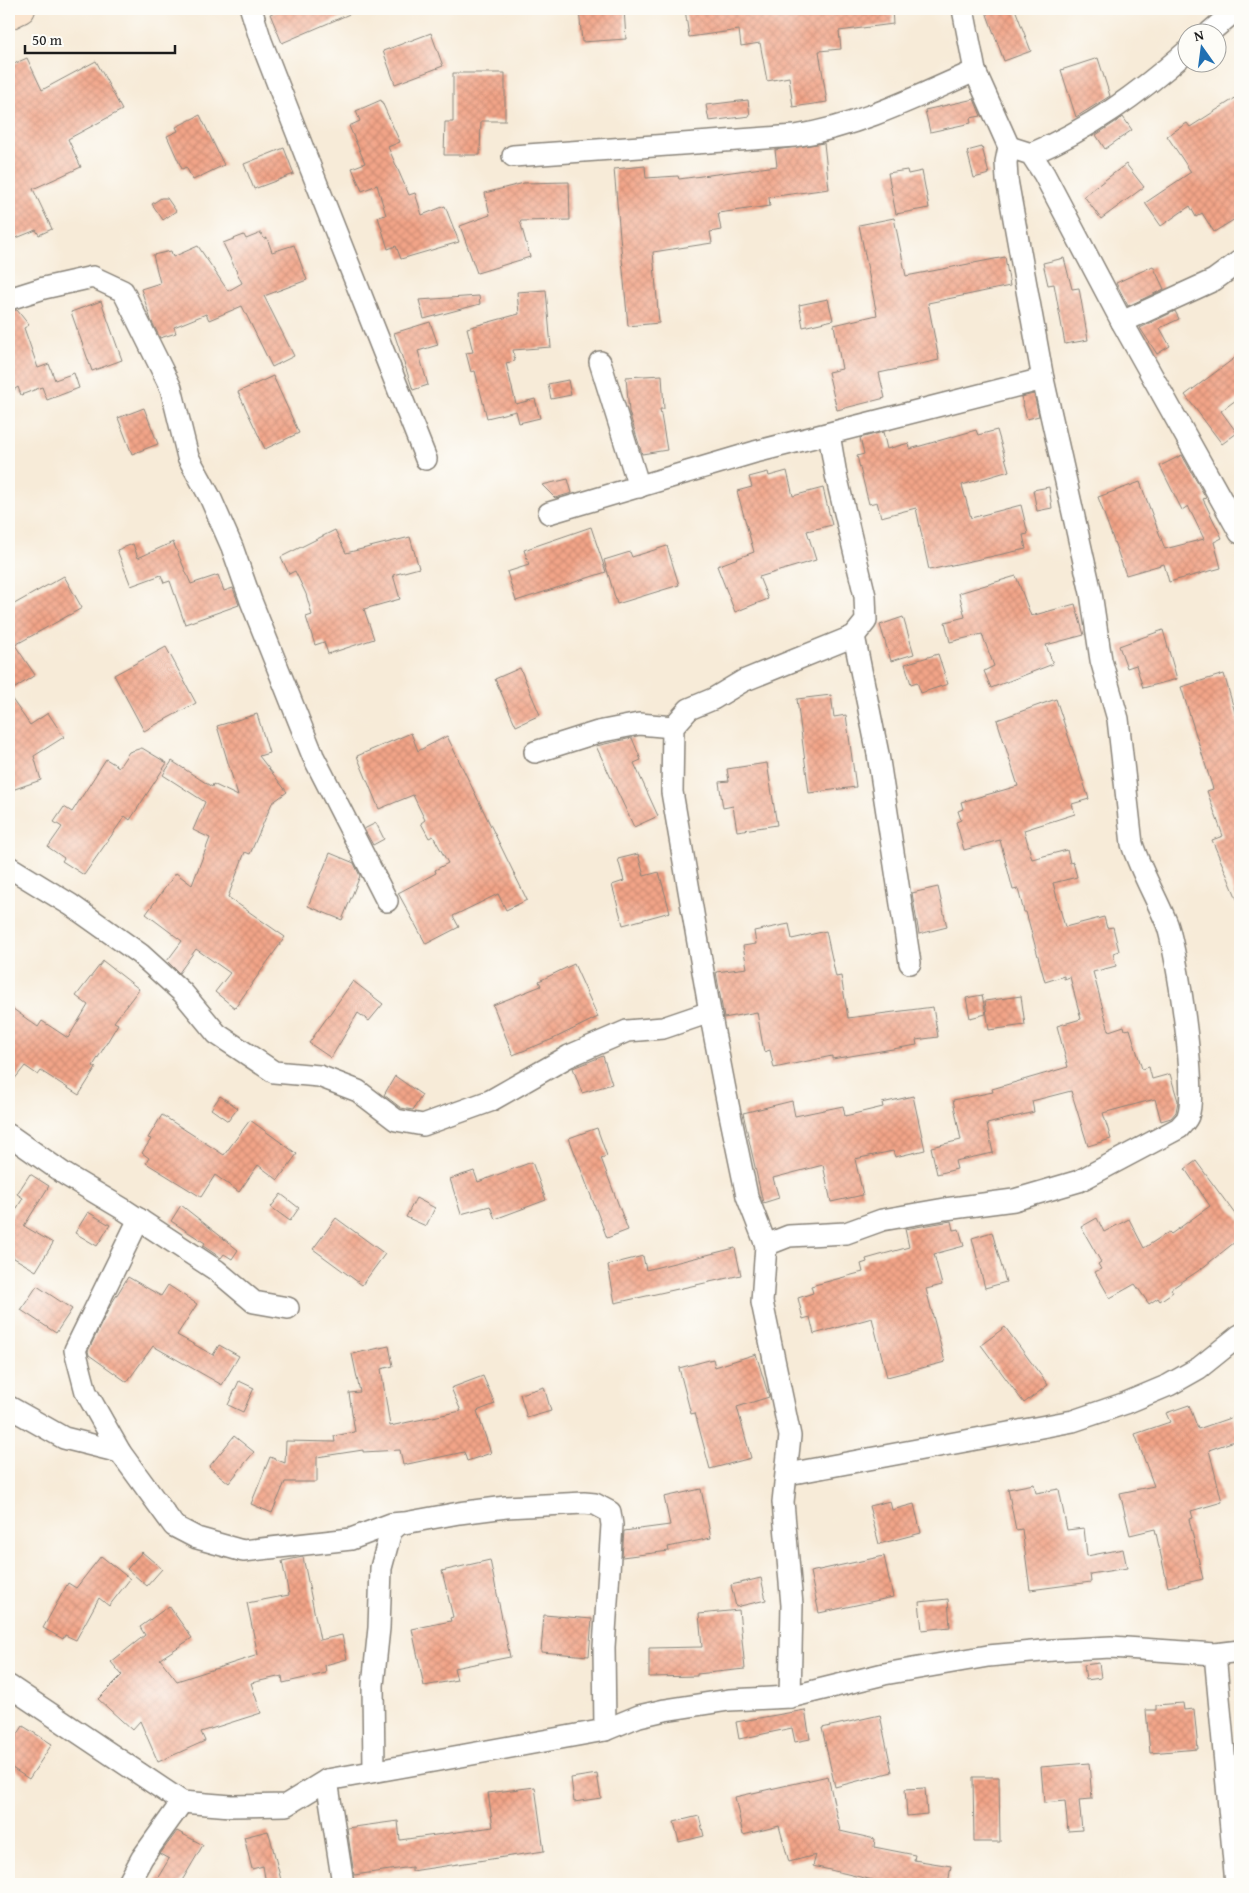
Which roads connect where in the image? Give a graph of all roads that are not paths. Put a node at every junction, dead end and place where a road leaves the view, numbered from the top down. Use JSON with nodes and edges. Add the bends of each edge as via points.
{"nodes":[{"id":1,"x":21,"y":9,"type":"edge"},
{"id":2,"x":251,"y":9,"type":"edge"},
{"id":3,"x":963,"y":9,"type":"edge"},
{"id":4,"x":1237,"y":9,"type":"edge"},
{"id":5,"x":9,"y":15,"type":"edge"},
{"id":6,"x":1222,"y":22,"type":"edge"},
{"id":7,"x":1176,"y":60,"type":"edge"},
{"id":8,"x":974,"y":71,"type":"junction"},
{"id":9,"x":1009,"y":147,"type":"junction"},
{"id":10,"x":1030,"y":154,"type":"junction"},
{"id":11,"x":513,"y":156,"type":"dead end"},
{"id":12,"x":1240,"y":260,"type":"edge"},
{"id":13,"x":9,"y":299,"type":"edge"},
{"id":14,"x":1122,"y":322,"type":"junction"},
{"id":15,"x":600,"y":362,"type":"dead end"},
{"id":16,"x":1043,"y":379,"type":"junction"},
{"id":17,"x":829,"y":434,"type":"junction"},
{"id":18,"x":426,"y":460,"type":"dead end"},
{"id":19,"x":639,"y":487,"type":"junction"},
{"id":20,"x":549,"y":513,"type":"dead end"},
{"id":21,"x":1240,"y":533,"type":"edge"},
{"id":22,"x":854,"y":636,"type":"junction"},
{"id":23,"x":673,"y":728,"type":"junction"},
{"id":24,"x":535,"y":752,"type":"dead end"},
{"id":25,"x":9,"y":866,"type":"edge"},
{"id":26,"x":387,"y":901,"type":"dead end"},
{"id":27,"x":910,"y":963,"type":"dead end"},
{"id":28,"x":710,"y":1012,"type":"junction"},
{"id":29,"x":9,"y":1135,"type":"edge"},
{"id":30,"x":139,"y":1219,"type":"junction"},
{"id":31,"x":766,"y":1245,"type":"junction"},
{"id":32,"x":288,"y":1308,"type":"dead end"},
{"id":33,"x":1240,"y":1335,"type":"edge"},
{"id":34,"x":9,"y":1407,"type":"edge"},
{"id":35,"x":120,"y":1452,"type":"junction"},
{"id":36,"x":788,"y":1474,"type":"junction"},
{"id":37,"x":405,"y":1523,"type":"junction"},
{"id":38,"x":1240,"y":1651,"type":"edge"},
{"id":39,"x":1216,"y":1654,"type":"junction"},
{"id":40,"x":9,"y":1686,"type":"edge"},
{"id":41,"x":790,"y":1697,"type":"junction"},
{"id":42,"x":605,"y":1730,"type":"junction"},
{"id":43,"x":374,"y":1771,"type":"junction"},
{"id":44,"x":327,"y":1780,"type":"junction"},
{"id":45,"x":182,"y":1802,"type":"junction"},
{"id":46,"x":1237,"y":1871,"type":"edge"},
{"id":47,"x":128,"y":1884,"type":"edge"},
{"id":48,"x":343,"y":1884,"type":"edge"}],
"edges":[{"from":1,"to":5,"type":"main road"},
{"from":2,"to":18,"type":"street"},
{"from":3,"to":8,"type":"street"},
{"from":4,"to":6,"type":"street"},
{"from":7,"to":10,"type":"street","via":[[1116,109],[1063,140]]},
{"from":8,"to":9,"type":"street"},
{"from":8,"to":11,"type":"street","via":[[874,116],[821,132]]},
{"from":9,"to":10,"type":"street"},
{"from":9,"to":16,"type":"street","via":[[1007,180]]},
{"from":10,"to":14,"type":"street","via":[[1044,174]]},
{"from":12,"to":14,"type":"street","via":[[1214,280]]},
{"from":13,"to":26,"type":"street","via":[[93,277],[124,291],[171,388],[188,457],[232,548],[313,756]]},
{"from":14,"to":21,"type":"street"},
{"from":15,"to":19,"type":"street"},
{"from":16,"to":17,"type":"street"},
{"from":16,"to":31,"type":"street","via":[[1091,593],[1101,660],[1118,720],[1132,844],[1167,926],[1181,992],[1191,1093],[1188,1117],[1178,1128],[1080,1181],[1014,1200],[882,1220],[846,1233],[789,1236]]},
{"from":17,"to":19,"type":"street","via":[[754,452]]},
{"from":17,"to":22,"type":"street","via":[[865,596],[866,621]]},
{"from":19,"to":20,"type":"street"},
{"from":22,"to":23,"type":"street","via":[[743,681],[689,709]]},
{"from":22,"to":27,"type":"street","via":[[878,754]]},
{"from":23,"to":24,"type":"street","via":[[639,724],[598,732]]},
{"from":23,"to":28,"type":"street","via":[[672,792]]},
{"from":25,"to":28,"type":"street","via":[[140,954],[183,994],[217,1034],[274,1072],[319,1076],[358,1091],[396,1120],[423,1125],[490,1101],[569,1056],[627,1031],[663,1028]]},
{"from":28,"to":31,"type":"street","via":[[747,1196]]},
{"from":29,"to":30,"type":"street","via":[[66,1175]]},
{"from":30,"to":32,"type":"street","via":[[216,1270],[254,1302]]},
{"from":30,"to":35,"type":"street","via":[[75,1350],[86,1392]]},
{"from":31,"to":36,"type":"street","via":[[762,1302],[790,1436]]},
{"from":33,"to":36,"type":"street","via":[[1199,1368],[1168,1385],[1074,1422]]},
{"from":34,"to":35,"type":"street","via":[[64,1438]]},
{"from":35,"to":37,"type":"street","via":[[174,1526],[197,1538],[243,1551],[328,1542]]},
{"from":36,"to":41,"type":"street","via":[[783,1502],[792,1605]]},
{"from":37,"to":42,"type":"street","via":[[459,1512],[548,1504],[595,1504],[610,1512],[612,1525],[604,1647]]},
{"from":37,"to":43,"type":"street","via":[[394,1527],[388,1534],[381,1568],[373,1685]]},
{"from":38,"to":39,"type":"street"},
{"from":39,"to":41,"type":"street","via":[[1111,1647],[988,1656]]},
{"from":39,"to":46,"type":"street"},
{"from":40,"to":45,"type":"street"},
{"from":41,"to":42,"type":"street","via":[[729,1700],[665,1710],[639,1716]]},
{"from":42,"to":43,"type":"street"},
{"from":43,"to":44,"type":"street"},
{"from":44,"to":45,"type":"street","via":[[286,1805],[231,1806]]},
{"from":44,"to":48,"type":"street"},
{"from":45,"to":47,"type":"street","via":[[142,1858]]}]}
